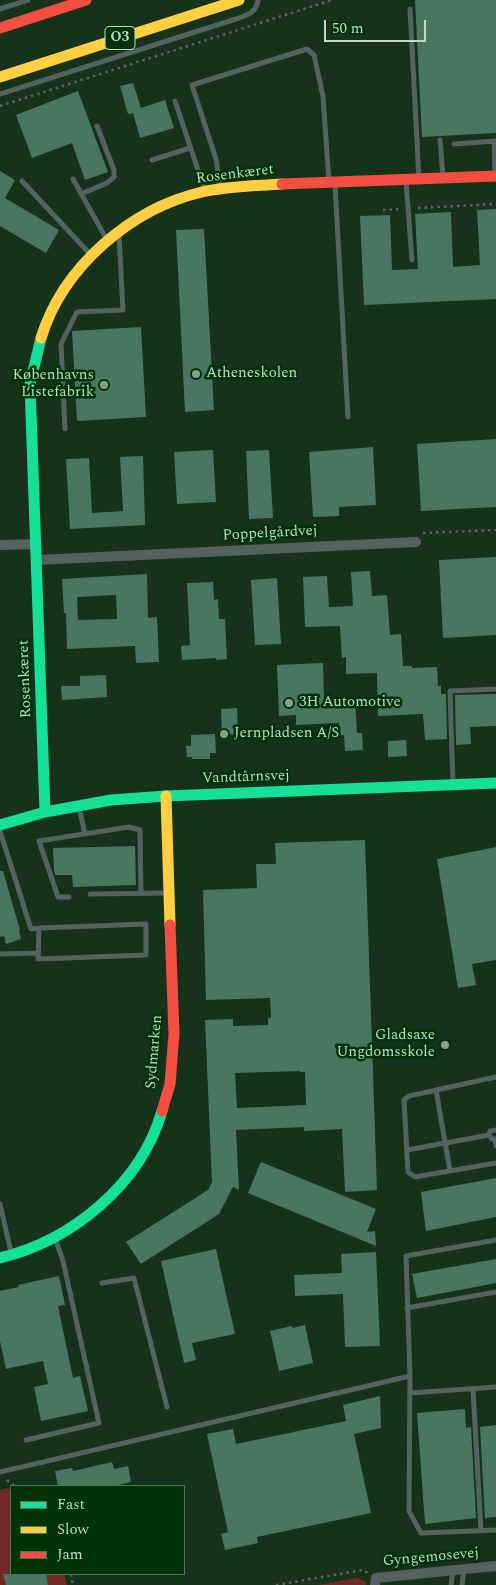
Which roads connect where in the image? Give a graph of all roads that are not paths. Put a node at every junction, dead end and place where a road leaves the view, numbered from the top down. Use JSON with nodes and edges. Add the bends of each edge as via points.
{"nodes":[{"id":1,"x":28,"y":0,"type":"edge"},
{"id":2,"x":86,"y":0,"type":"edge"},
{"id":3,"x":239,"y":0,"type":"edge"},
{"id":4,"x":258,"y":0,"type":"edge"},
{"id":5,"x":0,"y":9,"type":"edge"},
{"id":6,"x":410,"y":10,"type":"dead end"},
{"id":7,"x":0,"y":28,"type":"edge"},
{"id":8,"x":0,"y":77,"type":"edge"},
{"id":9,"x":0,"y":94,"type":"edge"},
{"id":10,"x":175,"y":101,"type":"dead end"},
{"id":11,"x":97,"y":126,"type":"dead end"},
{"id":12,"x":440,"y":140,"type":"dead end"},
{"id":13,"x":495,"y":141,"type":"edge"},
{"id":14,"x":454,"y":144,"type":"dead end"},
{"id":15,"x":190,"y":148,"type":"junction"},
{"id":16,"x":152,"y":160,"type":"dead end"},
{"id":17,"x":496,"y":176,"type":"edge"},
{"id":18,"x":443,"y":178,"type":"junction"},
{"id":19,"x":73,"y":179,"type":"dead end"},
{"id":20,"x":419,"y":179,"type":"junction"},
{"id":21,"x":406,"y":180,"type":"junction"},
{"id":22,"x":22,"y":181,"type":"dead end"},
{"id":23,"x":332,"y":182,"type":"junction"},
{"id":24,"x":220,"y":188,"type":"junction"},
{"id":25,"x":205,"y":192,"type":"junction"},
{"id":26,"x":81,"y":194,"type":"junction"},
{"id":27,"x":119,"y":231,"type":"junction"},
{"id":28,"x":107,"y":241,"type":"junction"},
{"id":29,"x":91,"y":255,"type":"junction"},
{"id":30,"x":412,"y":260,"type":"dead end"},
{"id":31,"x":348,"y":417,"type":"dead end"},
{"id":32,"x":65,"y":429,"type":"dead end"},
{"id":33,"x":416,"y":542,"type":"road end"},
{"id":34,"x":36,"y":544,"type":"junction"},
{"id":35,"x":0,"y":545,"type":"edge"},
{"id":36,"x":36,"y":560,"type":"junction"},
{"id":37,"x":496,"y":689,"type":"edge"},
{"id":38,"x":496,"y":783,"type":"edge"},
{"id":39,"x":452,"y":785,"type":"junction"},
{"id":40,"x":166,"y":796,"type":"junction"},
{"id":41,"x":79,"y":806,"type":"junction"},
{"id":42,"x":45,"y":812,"type":"junction"},
{"id":43,"x":0,"y":824,"type":"edge"},
{"id":44,"x":0,"y":831,"type":"edge"},
{"id":45,"x":85,"y":834,"type":"junction"},
{"id":46,"x":3,"y":851,"type":"edge"},
{"id":47,"x":141,"y":893,"type":"junction"},
{"id":48,"x":170,"y":893,"type":"junction"},
{"id":49,"x":90,"y":894,"type":"dead end"},
{"id":50,"x":69,"y":898,"type":"dead end"},
{"id":51,"x":39,"y":928,"type":"junction"},
{"id":52,"x":38,"y":953,"type":"junction"},
{"id":53,"x":0,"y":954,"type":"edge"},
{"id":54,"x":496,"y":1076,"type":"edge"},
{"id":55,"x":436,"y":1090,"type":"junction"},
{"id":56,"x":496,"y":1130,"type":"edge"},
{"id":57,"x":489,"y":1135,"type":"junction"},
{"id":58,"x":495,"y":1139,"type":"edge"},
{"id":59,"x":445,"y":1143,"type":"junction"},
{"id":60,"x":496,"y":1146,"type":"edge"},
{"id":61,"x":407,"y":1150,"type":"junction"},
{"id":62,"x":496,"y":1163,"type":"edge"},
{"id":63,"x":450,"y":1171,"type":"junction"},
{"id":64,"x":0,"y":1204,"type":"edge"},
{"id":65,"x":54,"y":1238,"type":"junction"},
{"id":66,"x":496,"y":1240,"type":"edge"},
{"id":67,"x":12,"y":1255,"type":"junction"},
{"id":68,"x":0,"y":1258,"type":"edge"},
{"id":69,"x":102,"y":1283,"type":"dead end"},
{"id":70,"x":496,"y":1292,"type":"edge"},
{"id":71,"x":407,"y":1308,"type":"junction"},
{"id":72,"x":410,"y":1376,"type":"junction"},
{"id":73,"x":496,"y":1387,"type":"edge"},
{"id":74,"x":473,"y":1389,"type":"junction"},
{"id":75,"x":410,"y":1393,"type":"junction"},
{"id":76,"x":167,"y":1407,"type":"dead end"},
{"id":77,"x":26,"y":1440,"type":"dead end"},
{"id":78,"x":0,"y":1472,"type":"edge"},
{"id":79,"x":496,"y":1530,"type":"edge"},
{"id":80,"x":481,"y":1531,"type":"junction"},
{"id":81,"x":496,"y":1566,"type":"edge"},
{"id":82,"x":464,"y":1569,"type":"junction"},
{"id":83,"x":453,"y":1570,"type":"junction"},
{"id":84,"x":376,"y":1581,"type":"edge"},
{"id":85,"x":451,"y":1585,"type":"edge"},
{"id":86,"x":462,"y":1585,"type":"edge"}],
"edges":[{"from":1,"to":5,"type":"lane"},
{"from":2,"to":7,"type":"street"},
{"from":3,"to":8,"type":"street","number":"O3"},
{"from":4,"to":9,"type":"lane","via":[[252,13],[244,16]]},
{"from":6,"to":20,"type":"lane"},
{"from":10,"to":15,"type":"lane"},
{"from":11,"to":26,"type":"lane","via":[[114,177]]},
{"from":12,"to":18,"type":"lane"},
{"from":13,"to":14,"type":"lane"},
{"from":13,"to":17,"type":"lane"},
{"from":15,"to":16,"type":"lane"},
{"from":15,"to":25,"type":"lane"},
{"from":17,"to":18,"type":"street","name":"Rosenkæret"},
{"from":18,"to":20,"type":"street","name":"Rosenkæret"},
{"from":19,"to":26,"type":"lane"},
{"from":20,"to":21,"type":"street","name":"Rosenkæret"},
{"from":21,"to":23,"type":"street","name":"Rosenkæret"},
{"from":21,"to":30,"type":"lane"},
{"from":22,"to":29,"type":"lane"},
{"from":23,"to":24,"type":"street","name":"Rosenkæret"},
{"from":23,"to":24,"type":"lane","via":[[323,96],[314,55],[307,49],[192,85],[216,160]]},
{"from":23,"to":31,"type":"lane"},
{"from":24,"to":25,"type":"street","name":"Rosenkæret"},
{"from":25,"to":27,"type":"street","name":"Rosenkæret","via":[[168,203]]},
{"from":26,"to":28,"type":"lane"},
{"from":27,"to":28,"type":"street","name":"Rosenkæret"},
{"from":27,"to":32,"type":"lane","via":[[123,310],[77,312],[61,344]]},
{"from":28,"to":29,"type":"street","name":"Rosenkæret"},
{"from":29,"to":34,"type":"street","name":"Rosenkæret","via":[[65,288],[47,322],[30,384]]},
{"from":33,"to":36,"type":"street","name":"Poppelgårdvej"},
{"from":34,"to":35,"type":"street"},
{"from":34,"to":36,"type":"street","name":"Rosenkæret"},
{"from":36,"to":42,"type":"street","name":"Rosenkæret"},
{"from":37,"to":39,"type":"lane","via":[[450,691]]},
{"from":38,"to":39,"type":"street","name":"Vandtårnsvej"},
{"from":39,"to":40,"type":"street","name":"Vandtårnsvej"},
{"from":40,"to":41,"type":"street","name":"Vandtårnsvej"},
{"from":40,"to":48,"type":"street","name":"Sydmarken"},
{"from":41,"to":42,"type":"street","name":"Vandtårnsvej"},
{"from":41,"to":45,"type":"lane"},
{"from":42,"to":43,"type":"street","name":"Vandtårnsvej"},
{"from":44,"to":46,"type":"lane"},
{"from":45,"to":47,"type":"lane","via":[[129,827],[140,830]]},
{"from":45,"to":50,"type":"lane","via":[[39,840],[58,897]]},
{"from":46,"to":51,"type":"lane","via":[[30,928]]},
{"from":47,"to":48,"type":"lane"},
{"from":47,"to":49,"type":"lane"},
{"from":48,"to":65,"type":"street","name":"Sydmarken","via":[[174,1034],[170,1084],[158,1125],[140,1161],[117,1189],[88,1216]]},
{"from":51,"to":52,"type":"lane"},
{"from":51,"to":52,"type":"lane","via":[[146,924],[146,955],[38,959]]},
{"from":52,"to":53,"type":"lane"},
{"from":54,"to":55,"type":"lane"},
{"from":55,"to":59,"type":"lane"},
{"from":55,"to":61,"type":"lane","via":[[404,1100]]},
{"from":56,"to":57,"type":"lane","via":[[490,1131]]},
{"from":57,"to":58,"type":"lane"},
{"from":57,"to":59,"type":"lane"},
{"from":58,"to":60,"type":"lane"},
{"from":59,"to":61,"type":"lane"},
{"from":59,"to":63,"type":"lane"},
{"from":61,"to":63,"type":"lane","via":[[408,1172],[414,1178]]},
{"from":62,"to":63,"type":"lane"},
{"from":64,"to":67,"type":"lane"},
{"from":65,"to":67,"type":"street","name":"Sydmarken"},
{"from":65,"to":77,"type":"lane","via":[[62,1260],[99,1423]]},
{"from":66,"to":71,"type":"lane","via":[[406,1256]]},
{"from":67,"to":68,"type":"street","name":"Sydmarken"},
{"from":69,"to":76,"type":"lane","via":[[134,1278]]},
{"from":70,"to":71,"type":"lane"},
{"from":71,"to":72,"type":"lane"},
{"from":72,"to":75,"type":"lane"},
{"from":72,"to":78,"type":"lane"},
{"from":73,"to":74,"type":"lane"},
{"from":74,"to":75,"type":"lane"},
{"from":74,"to":80,"type":"lane"},
{"from":75,"to":80,"type":"lane","via":[[409,1511],[421,1533]]},
{"from":79,"to":80,"type":"lane"},
{"from":81,"to":82,"type":"street","name":"Gyngemosevej"},
{"from":82,"to":83,"type":"street","name":"Gyngemosevej"},
{"from":82,"to":86,"type":"lane"},
{"from":83,"to":84,"type":"street","name":"Gyngemosevej"},
{"from":83,"to":85,"type":"lane"}]}
